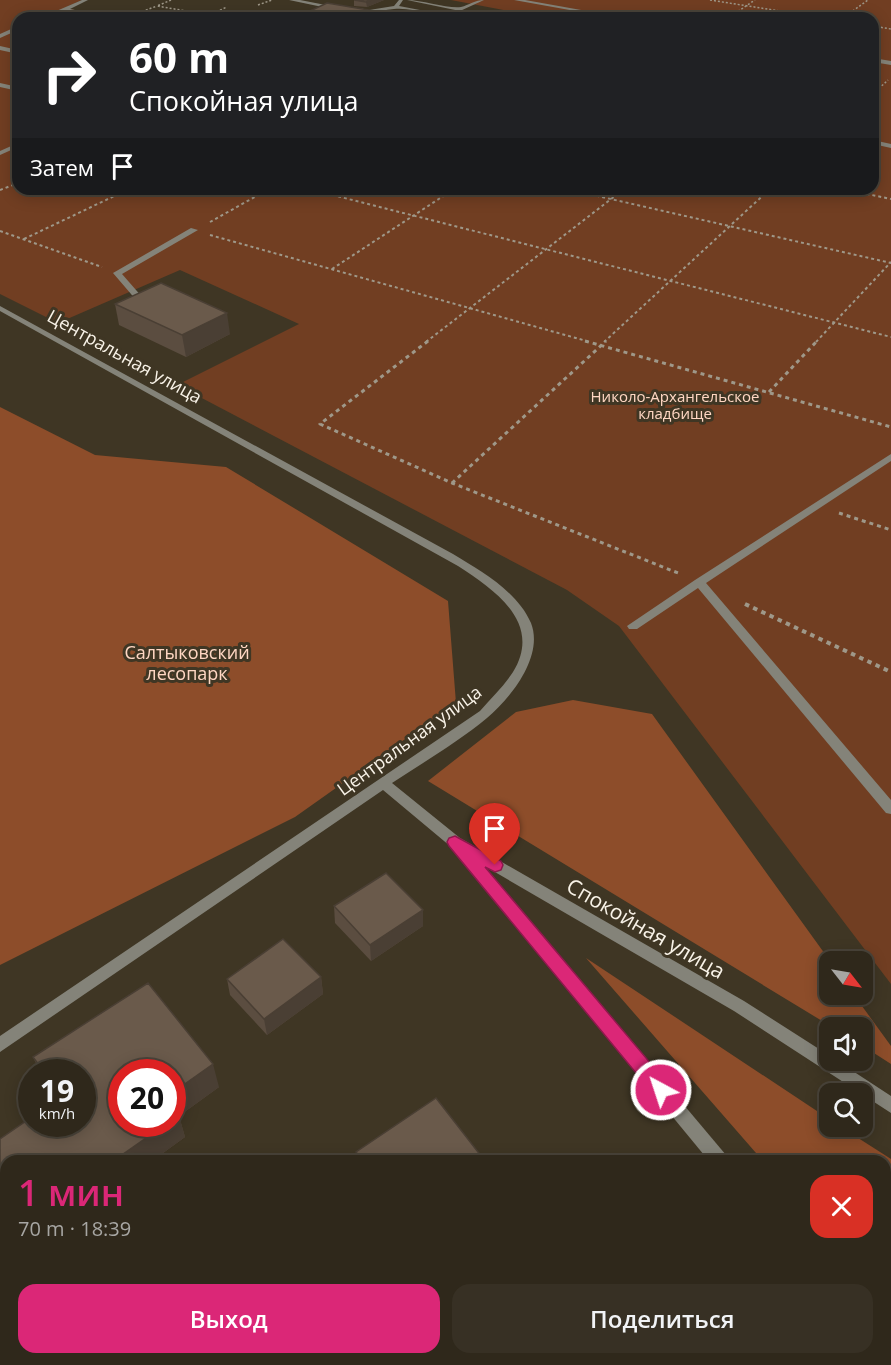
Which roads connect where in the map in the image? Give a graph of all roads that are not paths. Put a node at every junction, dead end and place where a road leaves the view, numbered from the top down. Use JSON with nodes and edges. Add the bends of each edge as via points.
{"nodes":[{"id":1,"x":86,"y":0,"type":"edge"},
{"id":2,"x":291,"y":0,"type":"edge"},
{"id":3,"x":401,"y":0,"type":"edge"},
{"id":4,"x":409,"y":0,"type":"edge"},
{"id":5,"x":482,"y":0,"type":"edge"},
{"id":6,"x":516,"y":0,"type":"edge"},
{"id":7,"x":425,"y":1,"type":"edge"},
{"id":8,"x":396,"y":7,"type":"junction"},
{"id":9,"x":338,"y":8,"type":"junction"},
{"id":10,"x":346,"y":8,"type":"edge"},
{"id":11,"x":64,"y":9,"type":"junction"},
{"id":12,"x":353,"y":9,"type":"edge"},
{"id":13,"x":57,"y":12,"type":"edge"},
{"id":14,"x":80,"y":12,"type":"edge"},
{"id":15,"x":328,"y":12,"type":"edge"},
{"id":16,"x":425,"y":12,"type":"edge"},
{"id":17,"x":587,"y":12,"type":"edge"},
{"id":18,"x":194,"y":230,"type":"road end"},
{"id":19,"x":146,"y":306,"type":"edge"},
{"id":20,"x":0,"y":308,"type":"edge"},
{"id":21,"x":891,"y":457,"type":"edge"},
{"id":22,"x":699,"y":582,"type":"junction"},
{"id":23,"x":633,"y":626,"type":"dead end"},
{"id":24,"x":382,"y":783,"type":"junction"},
{"id":25,"x":891,"y":809,"type":"edge"},
{"id":26,"x":455,"y":842,"type":"junction"},
{"id":27,"x":0,"y":1045,"type":"edge"},
{"id":28,"x":891,"y":1106,"type":"edge"},
{"id":29,"x":715,"y":1155,"type":"edge"}],
"edges":[{"from":1,"to":11,"type":"street"},
{"from":2,"to":9,"type":"street"},
{"from":3,"to":8,"type":"street"},
{"from":4,"to":7,"type":"street"},
{"from":5,"to":7,"type":"street","via":[[460,9]]},
{"from":6,"to":17,"type":"street"},
{"from":8,"to":12,"type":"street","via":[[369,12]]},
{"from":8,"to":16,"type":"street"},
{"from":9,"to":10,"type":"street"},
{"from":9,"to":15,"type":"street"},
{"from":11,"to":13,"type":"street"},
{"from":11,"to":14,"type":"street"},
{"from":18,"to":19,"type":"street","via":[[117,273]]},
{"from":20,"to":24,"type":"street","name":"Центральная улица","via":[[450,556],[488,580],[515,607],[529,631],[527,654],[512,682],[484,714]]},
{"from":21,"to":22,"type":"street"},
{"from":22,"to":23,"type":"street"},
{"from":22,"to":25,"type":"street"},
{"from":24,"to":26,"type":"street","name":"Спокойная улица"},
{"from":24,"to":27,"type":"street","name":"Центральная улица"},
{"from":26,"to":28,"type":"street","name":"Спокойная улица","via":[[739,1006]]},
{"from":26,"to":29,"type":"street"}]}
